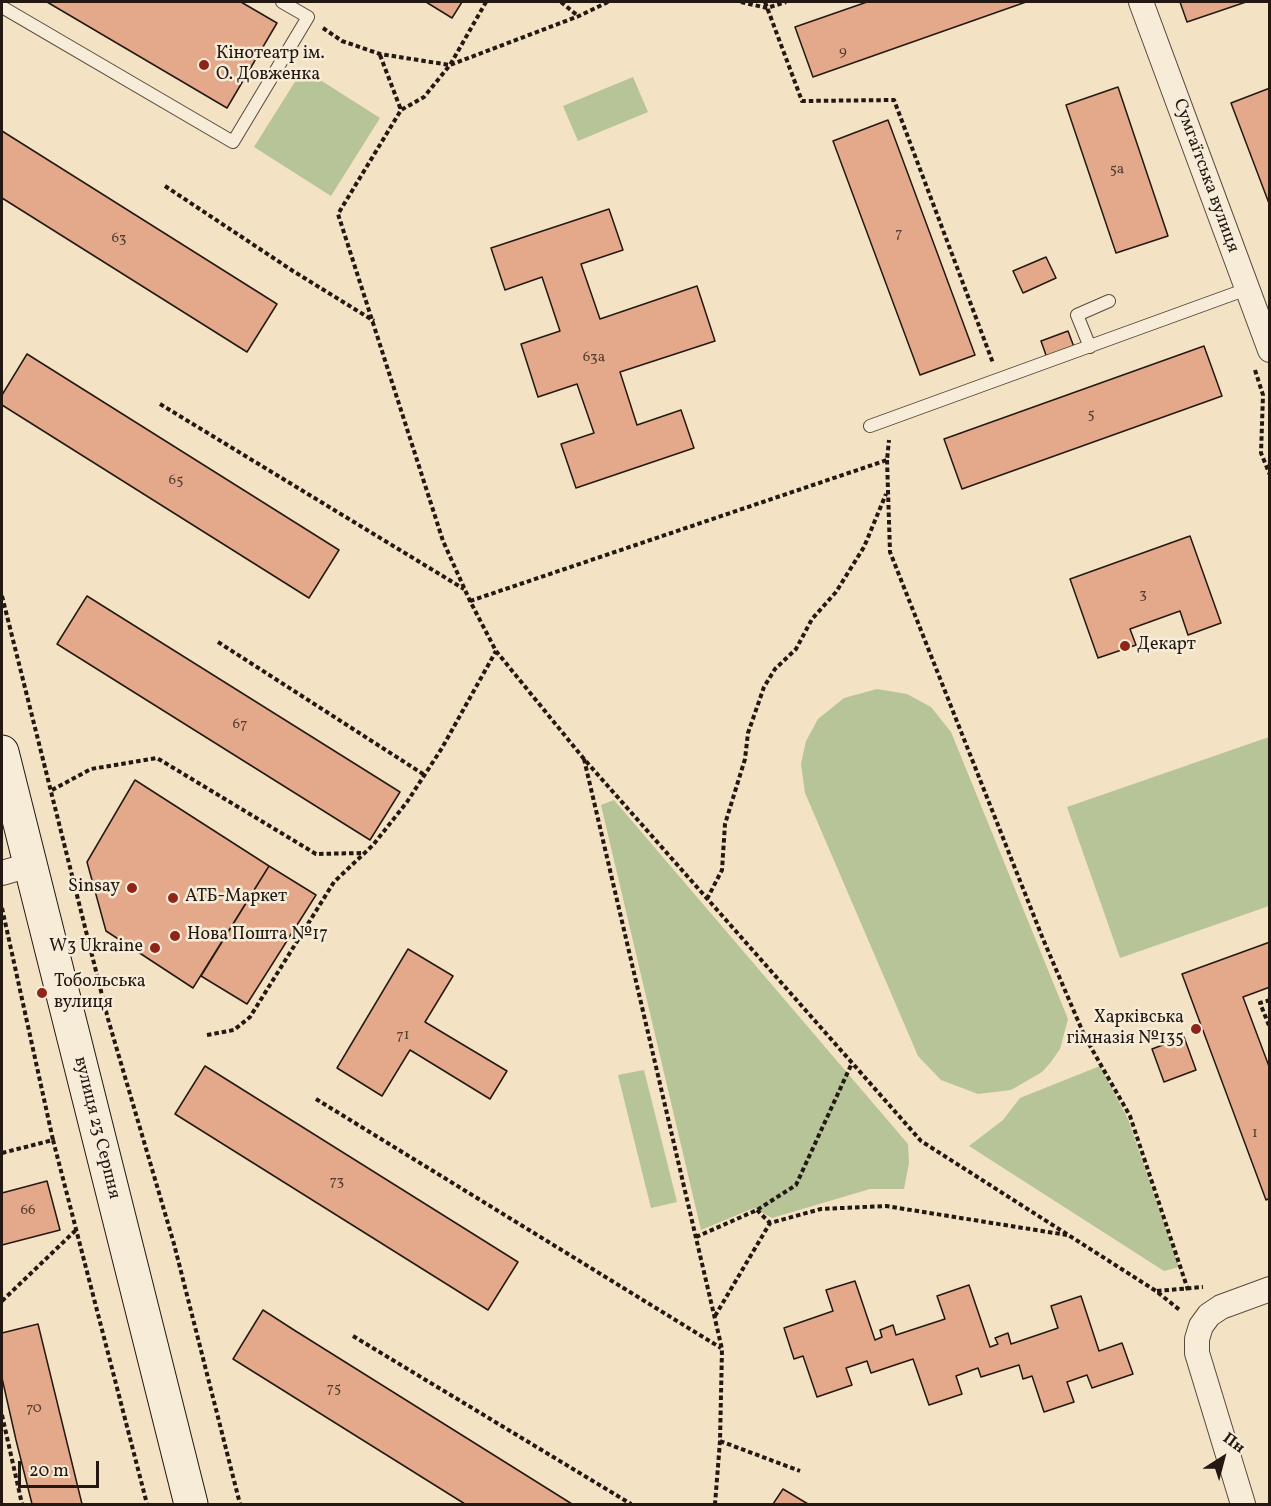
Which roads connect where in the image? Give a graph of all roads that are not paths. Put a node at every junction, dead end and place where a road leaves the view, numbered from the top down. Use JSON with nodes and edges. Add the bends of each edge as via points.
{"nodes":[{"id":1,"x":282,"y":2,"type":"edge"},
{"id":2,"x":1142,"y":2,"type":"edge"},
{"id":3,"x":2,"y":7,"type":"edge"},
{"id":4,"x":1247,"y":289,"type":"junction"},
{"id":5,"x":1109,"y":301,"type":"dead end"},
{"id":6,"x":1090,"y":347,"type":"junction"},
{"id":7,"x":1269,"y":350,"type":"edge"},
{"id":8,"x":870,"y":426,"type":"dead end"},
{"id":9,"x":2,"y":752,"type":"edge"},
{"id":10,"x":16,"y":869,"type":"edge"},
{"id":11,"x":1269,"y":1289,"type":"edge"},
{"id":12,"x":191,"y":1504,"type":"edge"},
{"id":13,"x":1243,"y":1504,"type":"edge"}],
"edges":[{"from":1,"to":3,"type":"lane","via":[[308,17],[233,142]]},
{"from":2,"to":4,"type":"street","name":"Сумгаїтська вулиця"},
{"from":4,"to":6,"type":"lane"},
{"from":4,"to":7,"type":"street","name":"Сумгаїтська вулиця"},
{"from":5,"to":6,"type":"lane","via":[[1077,315]]},
{"from":6,"to":8,"type":"lane"},
{"from":9,"to":10,"type":"street","name":"вулиця 23 Серпня"},
{"from":10,"to":12,"type":"street","name":"вулиця 23 Серпня"},
{"from":11,"to":13,"type":"street","via":[[1209,1315],[1197,1339],[1197,1353]]}]}
